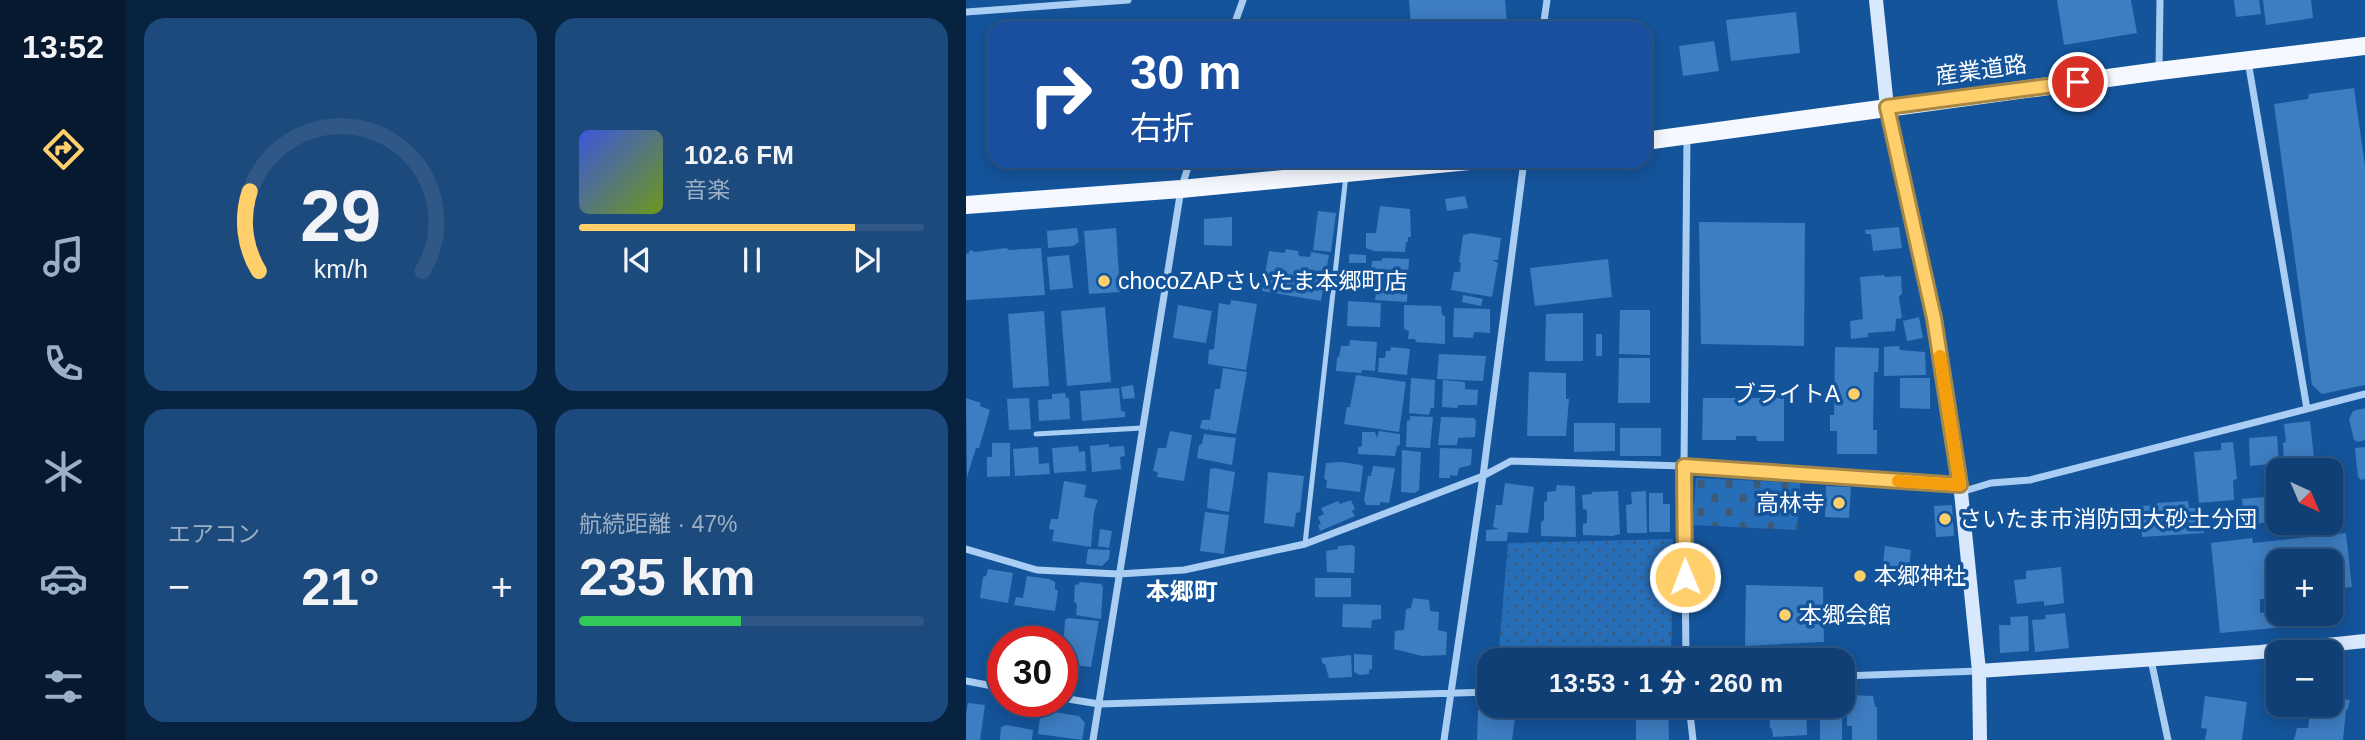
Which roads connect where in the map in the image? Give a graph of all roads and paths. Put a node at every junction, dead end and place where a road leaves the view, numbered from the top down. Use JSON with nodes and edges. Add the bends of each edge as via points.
{"nodes":[{"id":1,"x":1128,"y":0,"type":"edge"},
{"id":2,"x":1242,"y":0,"type":"edge"},
{"id":3,"x":1548,"y":0,"type":"edge"},
{"id":4,"x":1876,"y":0,"type":"edge"},
{"id":5,"x":2160,"y":0,"type":"edge"},
{"id":6,"x":966,"y":12,"type":"edge"},
{"id":7,"x":1235,"y":21,"type":"edge"},
{"id":8,"x":1544,"y":21,"type":"edge"},
{"id":9,"x":2365,"y":46,"type":"edge"},
{"id":10,"x":2248,"y":61,"type":"junction"},
{"id":11,"x":2159,"y":71,"type":"junction"},
{"id":12,"x":1887,"y":107,"type":"junction"},
{"id":13,"x":1687,"y":136,"type":"junction"},
{"id":14,"x":1652,"y":140,"type":"edge"},
{"id":15,"x":1188,"y":168,"type":"edge"},
{"id":16,"x":1403,"y":168,"type":"edge"},
{"id":17,"x":1523,"y":168,"type":"edge"},
{"id":18,"x":1347,"y":174,"type":"junction"},
{"id":19,"x":1181,"y":189,"type":"junction"},
{"id":20,"x":966,"y":205,"type":"edge"},
{"id":21,"x":2365,"y":394,"type":"edge"},
{"id":22,"x":2307,"y":409,"type":"junction"},
{"id":23,"x":1142,"y":428,"type":"junction"},
{"id":24,"x":1036,"y":434,"type":"dead end"},
{"id":25,"x":1684,"y":466,"type":"junction"},
{"id":26,"x":1483,"y":476,"type":"junction"},
{"id":27,"x":1961,"y":488,"type":"junction"},
{"id":28,"x":1305,"y":544,"type":"junction"},
{"id":29,"x":966,"y":549,"type":"edge"},
{"id":30,"x":1118,"y":574,"type":"junction"},
{"id":31,"x":2365,"y":641,"type":"edge"},
{"id":32,"x":1686,"y":648,"type":"edge"},
{"id":33,"x":2151,"y":660,"type":"junction"},
{"id":34,"x":1979,"y":671,"type":"junction"},
{"id":35,"x":1855,"y":676,"type":"edge"},
{"id":36,"x":966,"y":681,"type":"edge"},
{"id":37,"x":987,"y":685,"type":"edge"},
{"id":38,"x":1477,"y":693,"type":"edge"},
{"id":39,"x":1451,"y":694,"type":"junction"},
{"id":40,"x":1078,"y":701,"type":"edge"},
{"id":41,"x":1099,"y":704,"type":"junction"},
{"id":42,"x":1690,"y":718,"type":"edge"},
{"id":43,"x":1093,"y":740,"type":"edge"},
{"id":44,"x":1444,"y":740,"type":"edge"},
{"id":45,"x":1693,"y":740,"type":"edge"},
{"id":46,"x":1980,"y":740,"type":"edge"},
{"id":47,"x":2168,"y":740,"type":"edge"}],
"edges":[{"from":1,"to":6,"type":"street"},
{"from":2,"to":7,"type":"street"},
{"from":3,"to":8,"type":"street"},
{"from":4,"to":12,"type":"street"},
{"from":5,"to":11,"type":"street"},
{"from":9,"to":10,"type":"main road","name":"産業道路"},
{"from":10,"to":11,"type":"main road","name":"産業道路"},
{"from":10,"to":22,"type":"street"},
{"from":11,"to":12,"type":"main road","name":"産業道路"},
{"from":12,"to":13,"type":"main road","name":"産業道路"},
{"from":12,"to":27,"type":"street","via":[[1934,318]]},
{"from":13,"to":14,"type":"main road","name":"産業道路"},
{"from":13,"to":25,"type":"street"},
{"from":15,"to":19,"type":"street"},
{"from":16,"to":18,"type":"main road"},
{"from":17,"to":26,"type":"street"},
{"from":18,"to":19,"type":"main road"},
{"from":18,"to":28,"type":"lane"},
{"from":19,"to":20,"type":"main road"},
{"from":19,"to":23,"type":"street"},
{"from":21,"to":22,"type":"street"},
{"from":22,"to":27,"type":"street","via":[[2030,480]]},
{"from":23,"to":24,"type":"lane"},
{"from":23,"to":30,"type":"street"},
{"from":25,"to":26,"type":"street","via":[[1511,461]]},
{"from":25,"to":27,"type":"street"},
{"from":25,"to":32,"type":"street"},
{"from":26,"to":28,"type":"street"},
{"from":26,"to":39,"type":"street"},
{"from":27,"to":34,"type":"street"},
{"from":28,"to":30,"type":"street","via":[[1184,570]]},
{"from":29,"to":30,"type":"street","via":[[1037,569]]},
{"from":30,"to":41,"type":"street"},
{"from":31,"to":33,"type":"street"},
{"from":33,"to":34,"type":"street"},
{"from":33,"to":47,"type":"street"},
{"from":34,"to":35,"type":"street"},
{"from":34,"to":46,"type":"street"},
{"from":36,"to":37,"type":"street"},
{"from":38,"to":39,"type":"street"},
{"from":39,"to":41,"type":"street"},
{"from":39,"to":44,"type":"street"},
{"from":40,"to":41,"type":"street"},
{"from":41,"to":43,"type":"street"},
{"from":42,"to":45,"type":"street"}]}
